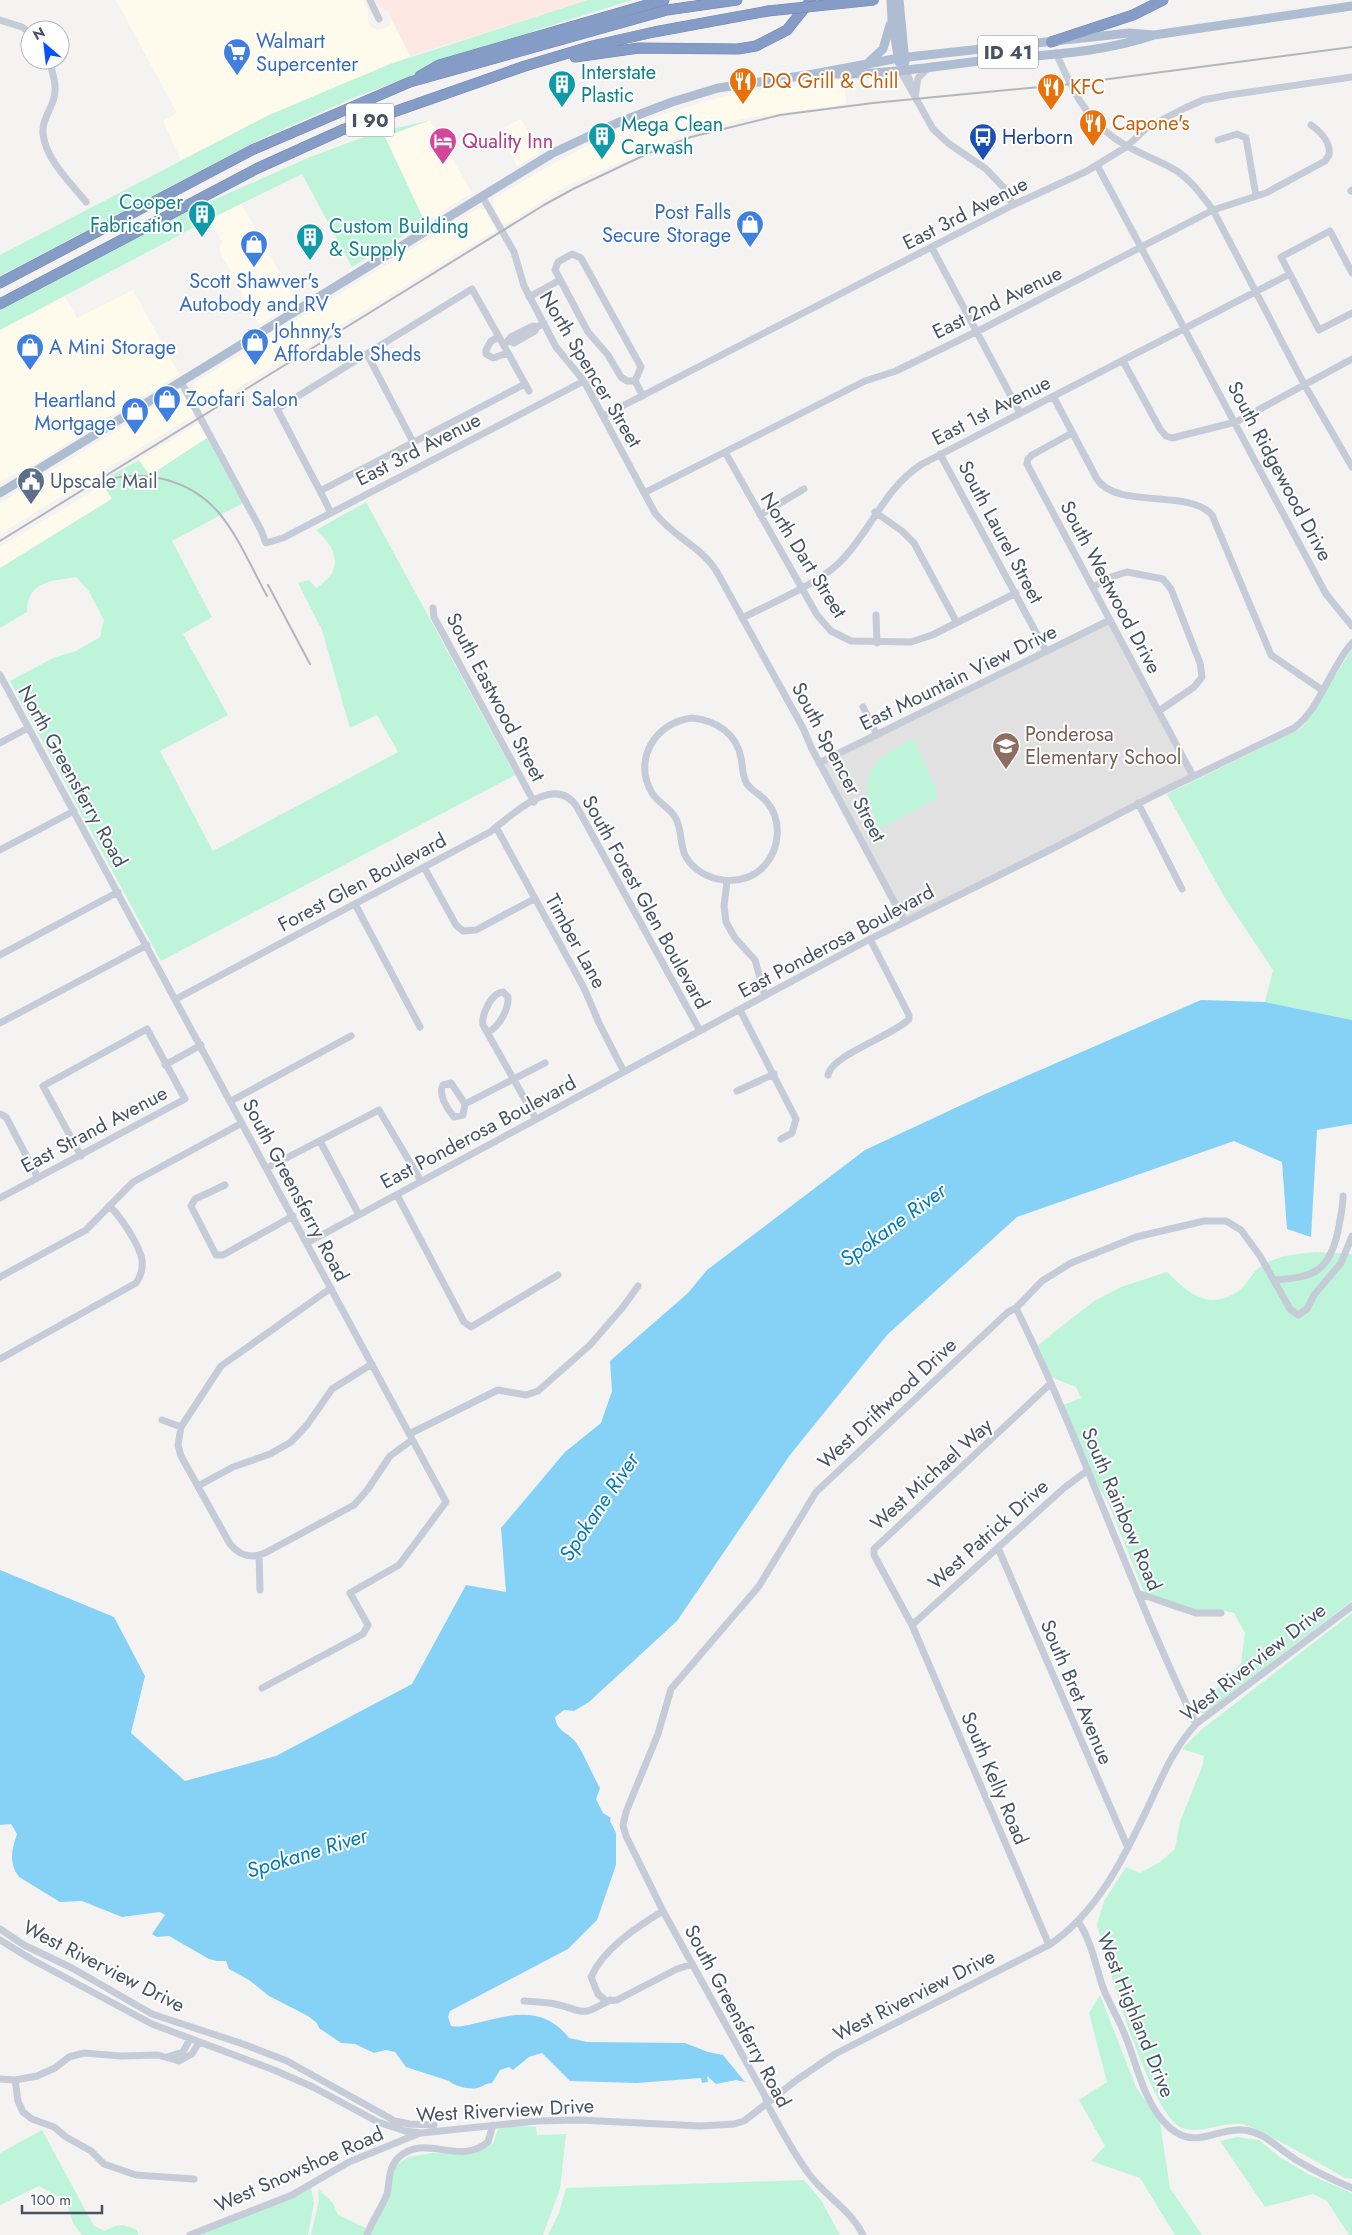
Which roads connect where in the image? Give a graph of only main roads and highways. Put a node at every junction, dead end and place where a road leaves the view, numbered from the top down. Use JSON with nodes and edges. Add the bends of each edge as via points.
{"nodes":[{"id":1,"x":664,"y":0,"type":"edge"},
{"id":2,"x":737,"y":0,"type":"edge"},
{"id":3,"x":811,"y":0,"type":"edge"},
{"id":4,"x":874,"y":0,"type":"edge"},
{"id":5,"x":891,"y":0,"type":"edge"},
{"id":6,"x":899,"y":0,"type":"edge"},
{"id":7,"x":1163,"y":0,"type":"edge"},
{"id":8,"x":1352,"y":6,"type":"edge"},
{"id":9,"x":892,"y":20,"type":"junction"},
{"id":10,"x":1154,"y":35,"type":"junction"},
{"id":11,"x":904,"y":36,"type":"junction"},
{"id":12,"x":1051,"y":42,"type":"junction"},
{"id":13,"x":1056,"y":53,"type":"junction"},
{"id":14,"x":929,"y":55,"type":"junction"},
{"id":15,"x":902,"y":58,"type":"junction"},
{"id":16,"x":867,"y":63,"type":"junction"},
{"id":17,"x":964,"y":63,"type":"junction"},
{"id":18,"x":525,"y":66,"type":"junction"},
{"id":19,"x":903,"y":69,"type":"junction"},
{"id":20,"x":814,"y":74,"type":"junction"},
{"id":21,"x":410,"y":82,"type":"junction"},
{"id":22,"x":0,"y":283,"type":"edge"},
{"id":23,"x":0,"y":304,"type":"edge"},
{"id":24,"x":0,"y":493,"type":"edge"}],
"edges":[{"from":1,"to":21,"type":"highway","via":[[439,65]]},
{"from":2,"to":21,"type":"highway","number":"I 90","via":[[667,10]]},
{"from":3,"to":18,"type":"highway","via":[[786,30],[756,46],[738,49],[639,48]]},
{"from":4,"to":18,"type":"highway","number":"I 90","bridge":true,"via":[[768,11],[654,32]]},
{"from":5,"to":9,"type":"main road"},
{"from":6,"to":11,"type":"main road"},
{"from":7,"to":12,"type":"highway","via":[[1133,15]]},
{"from":8,"to":10,"type":"main road"},
{"from":9,"to":15,"type":"main road"},
{"from":9,"to":16,"type":"main road","via":[[883,49]]},
{"from":10,"to":12,"type":"main road","via":[[1129,33]]},
{"from":10,"to":13,"type":"main road","via":[[1130,43]]},
{"from":11,"to":14,"type":"main road","via":[[915,52]]},
{"from":11,"to":15,"type":"main road"},
{"from":12,"to":13,"type":"main road"},
{"from":12,"to":14,"type":"main road"},
{"from":12,"to":17,"type":"main road","number":"ID 41","via":[[1041,49],[1001,53]]},
{"from":13,"to":17,"type":"main road"},
{"from":14,"to":15,"type":"main road"},
{"from":15,"to":16,"type":"main road"},
{"from":15,"to":19,"type":"main road"},
{"from":16,"to":20,"type":"main road"},
{"from":17,"to":19,"type":"main road","number":"ID 41"},
{"from":18,"to":23,"type":"highway","number":"I 90","via":[[342,130],[256,169]]},
{"from":19,"to":20,"type":"main road"},
{"from":20,"to":24,"type":"main road","via":[[718,88],[655,108],[553,153]]},
{"from":21,"to":22,"type":"highway","number":"I 90","via":[[252,150]]}]}
